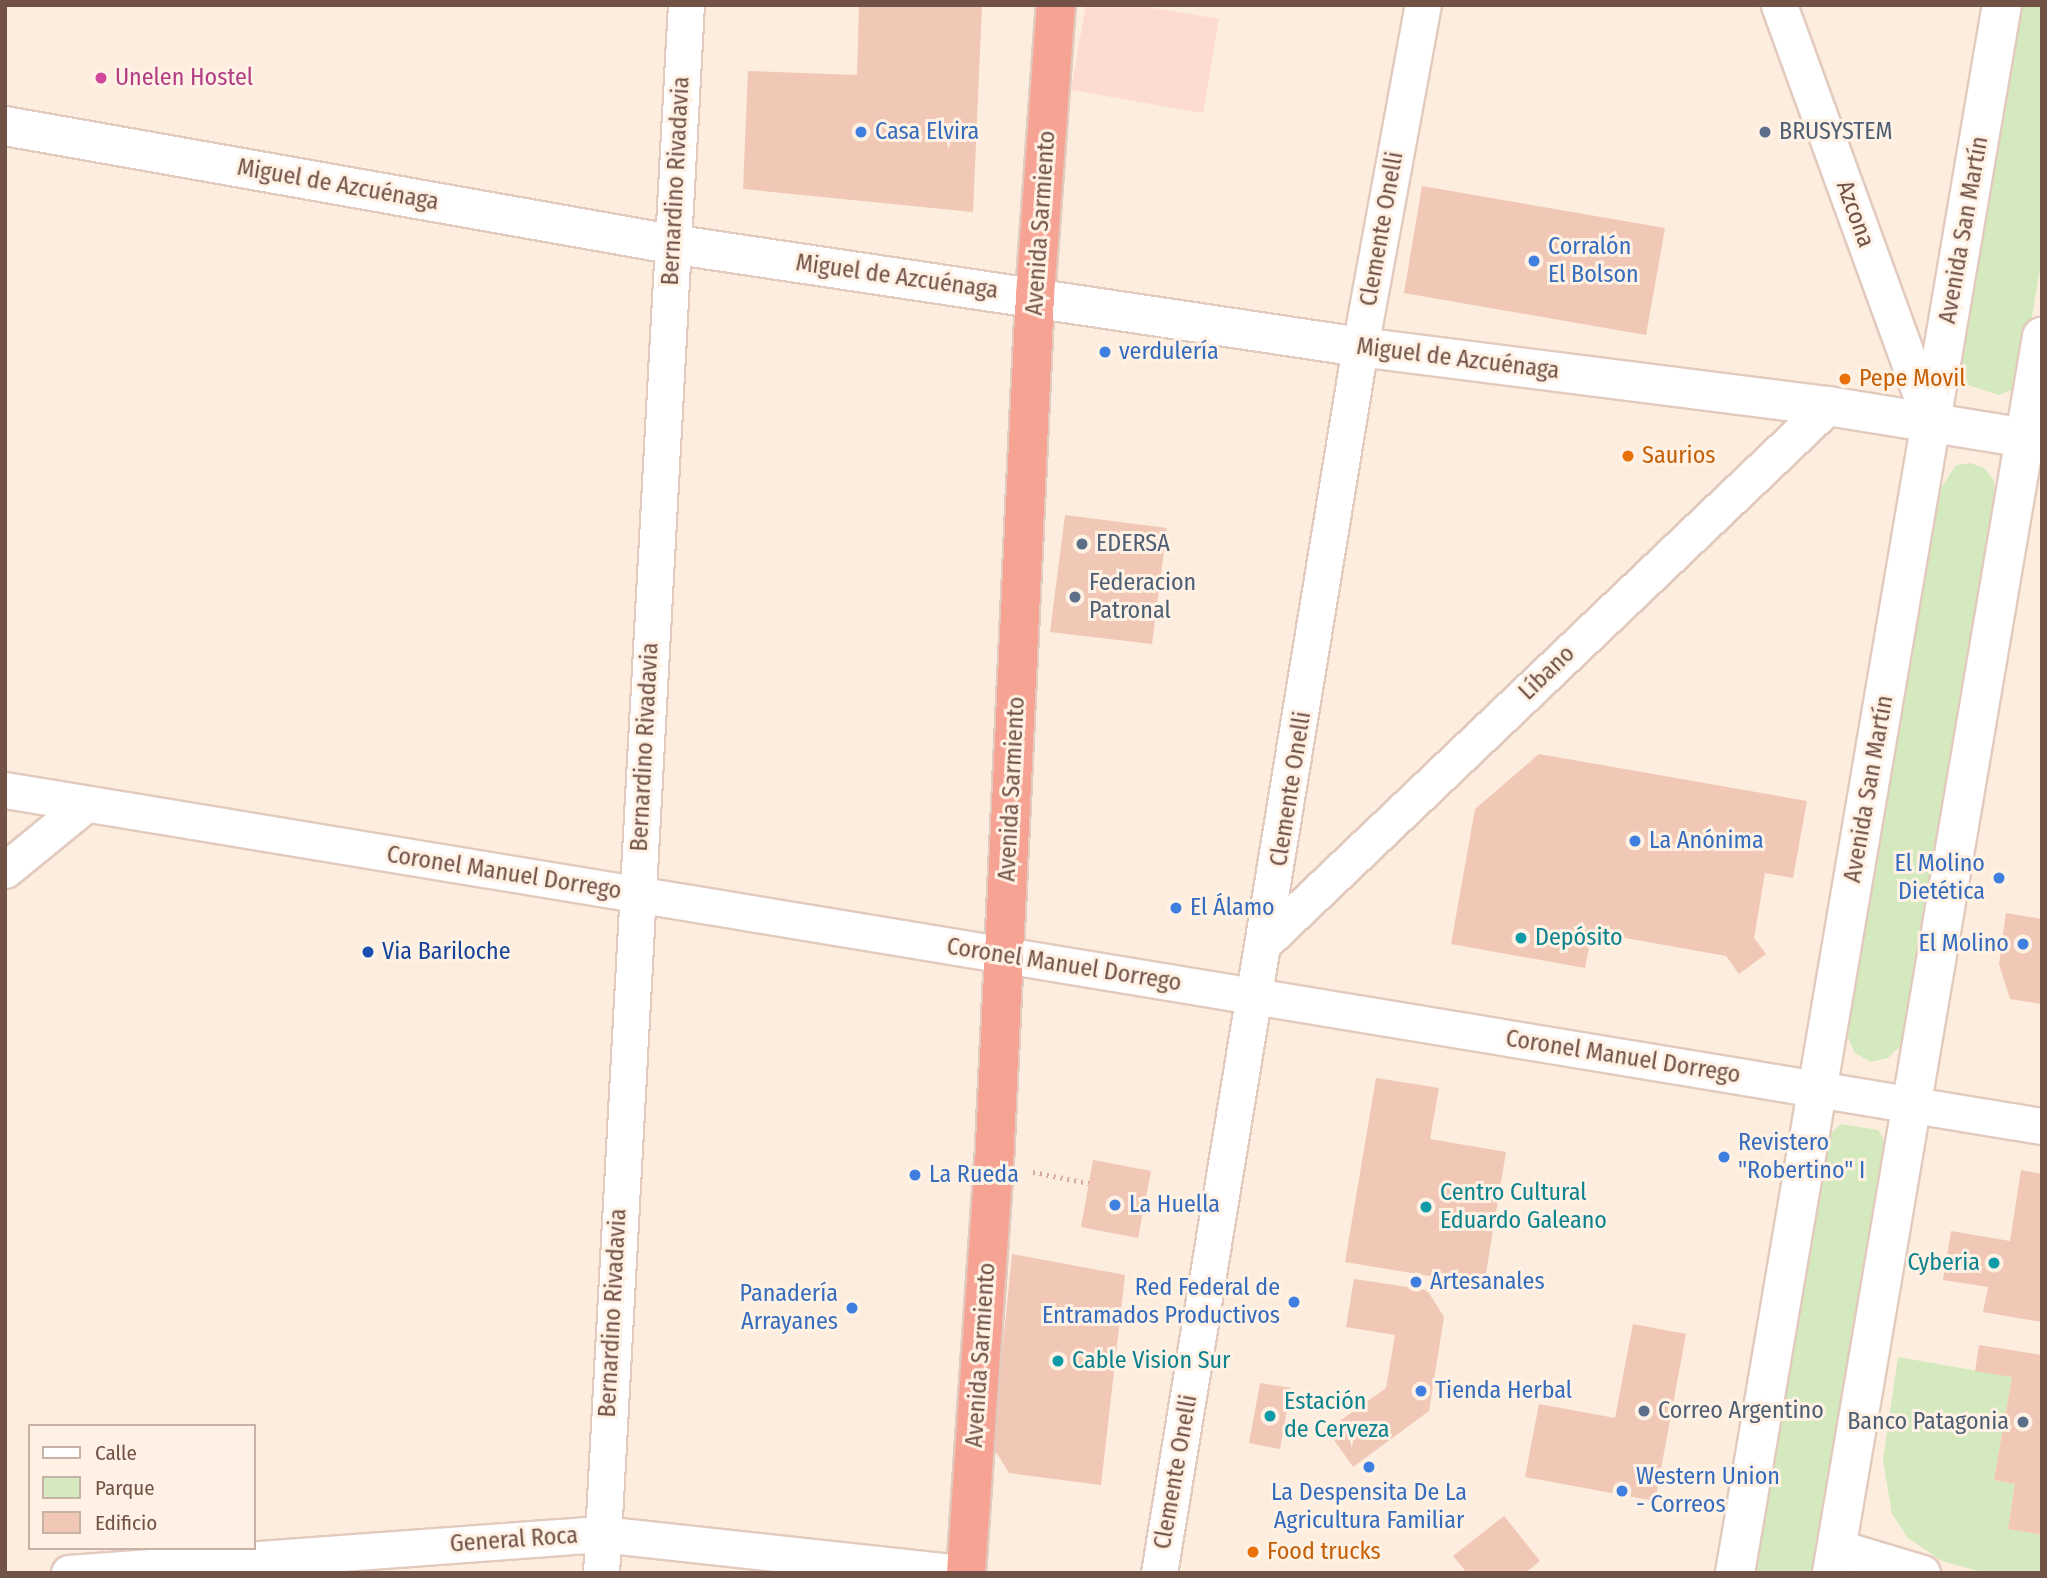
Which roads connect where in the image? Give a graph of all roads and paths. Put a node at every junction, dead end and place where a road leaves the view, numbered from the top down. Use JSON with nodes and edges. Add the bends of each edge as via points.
{"nodes":[{"id":1,"x":686,"y":5,"type":"edge"},
{"id":2,"x":1056,"y":5,"type":"edge"},
{"id":3,"x":1423,"y":5,"type":"edge"},
{"id":4,"x":1779,"y":5,"type":"edge"},
{"id":5,"x":2002,"y":5,"type":"edge"},
{"id":6,"x":5,"y":127,"type":"edge"},
{"id":7,"x":671,"y":244,"type":"junction"},
{"id":8,"x":1035,"y":296,"type":"junction"},
{"id":9,"x":2042,"y":337,"type":"edge"},
{"id":10,"x":1360,"y":348,"type":"junction"},
{"id":11,"x":1828,"y":406,"type":"junction"},
{"id":12,"x":1931,"y":423,"type":"junction"},
{"id":13,"x":2036,"y":431,"type":"edge"},
{"id":14,"x":5,"y":790,"type":"edge"},
{"id":15,"x":86,"y":804,"type":"junction"},
{"id":16,"x":5,"y":870,"type":"edge"},
{"id":17,"x":636,"y":895,"type":"junction"},
{"id":18,"x":1267,"y":940,"type":"junction"},
{"id":19,"x":1004,"y":955,"type":"junction"},
{"id":20,"x":1257,"y":997,"type":"junction"},
{"id":21,"x":1818,"y":1089,"type":"junction"},
{"id":22,"x":1911,"y":1104,"type":"junction"},
{"id":23,"x":2042,"y":1126,"type":"edge"},
{"id":24,"x":994,"y":1165,"type":"junction"},
{"id":25,"x":1089,"y":1183,"type":"dead end"},
{"id":26,"x":601,"y":1534,"type":"junction"},
{"id":27,"x":1834,"y":1560,"type":"edge"},
{"id":28,"x":69,"y":1573,"type":"edge"},
{"id":29,"x":601,"y":1573,"type":"edge"},
{"id":30,"x":958,"y":1573,"type":"edge"},
{"id":31,"x":966,"y":1573,"type":"edge"},
{"id":32,"x":1159,"y":1573,"type":"edge"},
{"id":33,"x":1735,"y":1573,"type":"edge"},
{"id":34,"x":1922,"y":1573,"type":"edge"}],
"edges":[{"from":1,"to":7,"type":"street","name":"Bernardino Rivadavia"},
{"from":2,"to":8,"type":"highway","name":"Avenida Sarmiento"},
{"from":3,"to":10,"type":"street","name":"Clemente Onelli"},
{"from":4,"to":12,"type":"street","name":"Azcona"},
{"from":5,"to":12,"type":"main road","name":"Avenida San Martín"},
{"from":6,"to":7,"type":"main road","name":"Miguel de Azcuénaga"},
{"from":7,"to":8,"type":"main road","name":"Miguel de Azcuénaga"},
{"from":7,"to":17,"type":"street","name":"Bernardino Rivadavia"},
{"from":8,"to":10,"type":"main road","name":"Miguel de Azcuénaga"},
{"from":8,"to":19,"type":"highway","name":"Avenida Sarmiento"},
{"from":9,"to":13,"type":"main road"},
{"from":10,"to":11,"type":"main road","name":"Miguel de Azcuénaga"},
{"from":10,"to":18,"type":"street","name":"Clemente Onelli"},
{"from":11,"to":12,"type":"main road","name":"Miguel de Azcuénaga"},
{"from":11,"to":18,"type":"street","name":"Líbano"},
{"from":12,"to":13,"type":"main road","name":"Miguel de Azcuénaga"},
{"from":12,"to":21,"type":"main road","name":"Avenida San Martín"},
{"from":13,"to":22,"type":"main road"},
{"from":14,"to":15,"type":"street","name":"Coronel Manuel Dorrego"},
{"from":15,"to":16,"type":"street"},
{"from":15,"to":17,"type":"street","name":"Coronel Manuel Dorrego"},
{"from":17,"to":19,"type":"street","name":"Coronel Manuel Dorrego"},
{"from":17,"to":26,"type":"street","name":"Bernardino Rivadavia"},
{"from":18,"to":20,"type":"street","name":"Clemente Onelli"},
{"from":19,"to":20,"type":"street","name":"Coronel Manuel Dorrego"},
{"from":19,"to":24,"type":"highway","name":"Avenida Sarmiento"},
{"from":20,"to":21,"type":"street","name":"Coronel Manuel Dorrego"},
{"from":20,"to":32,"type":"street","name":"Clemente Onelli"},
{"from":21,"to":22,"type":"street","name":"Coronel Manuel Dorrego"},
{"from":21,"to":33,"type":"main road","name":"Avenida San Martín"},
{"from":22,"to":23,"type":"street","name":"Coronel Manuel Dorrego"},
{"from":22,"to":27,"type":"main road"},
{"from":24,"to":25,"type":"path"},
{"from":24,"to":31,"type":"highway","name":"Avenida Sarmiento"},
{"from":26,"to":28,"type":"street","name":"General Roca"},
{"from":26,"to":29,"type":"street","name":"Bernardino Rivadavia"},
{"from":26,"to":30,"type":"street","name":"General Roca"},
{"from":27,"to":34,"type":"street"}]}
